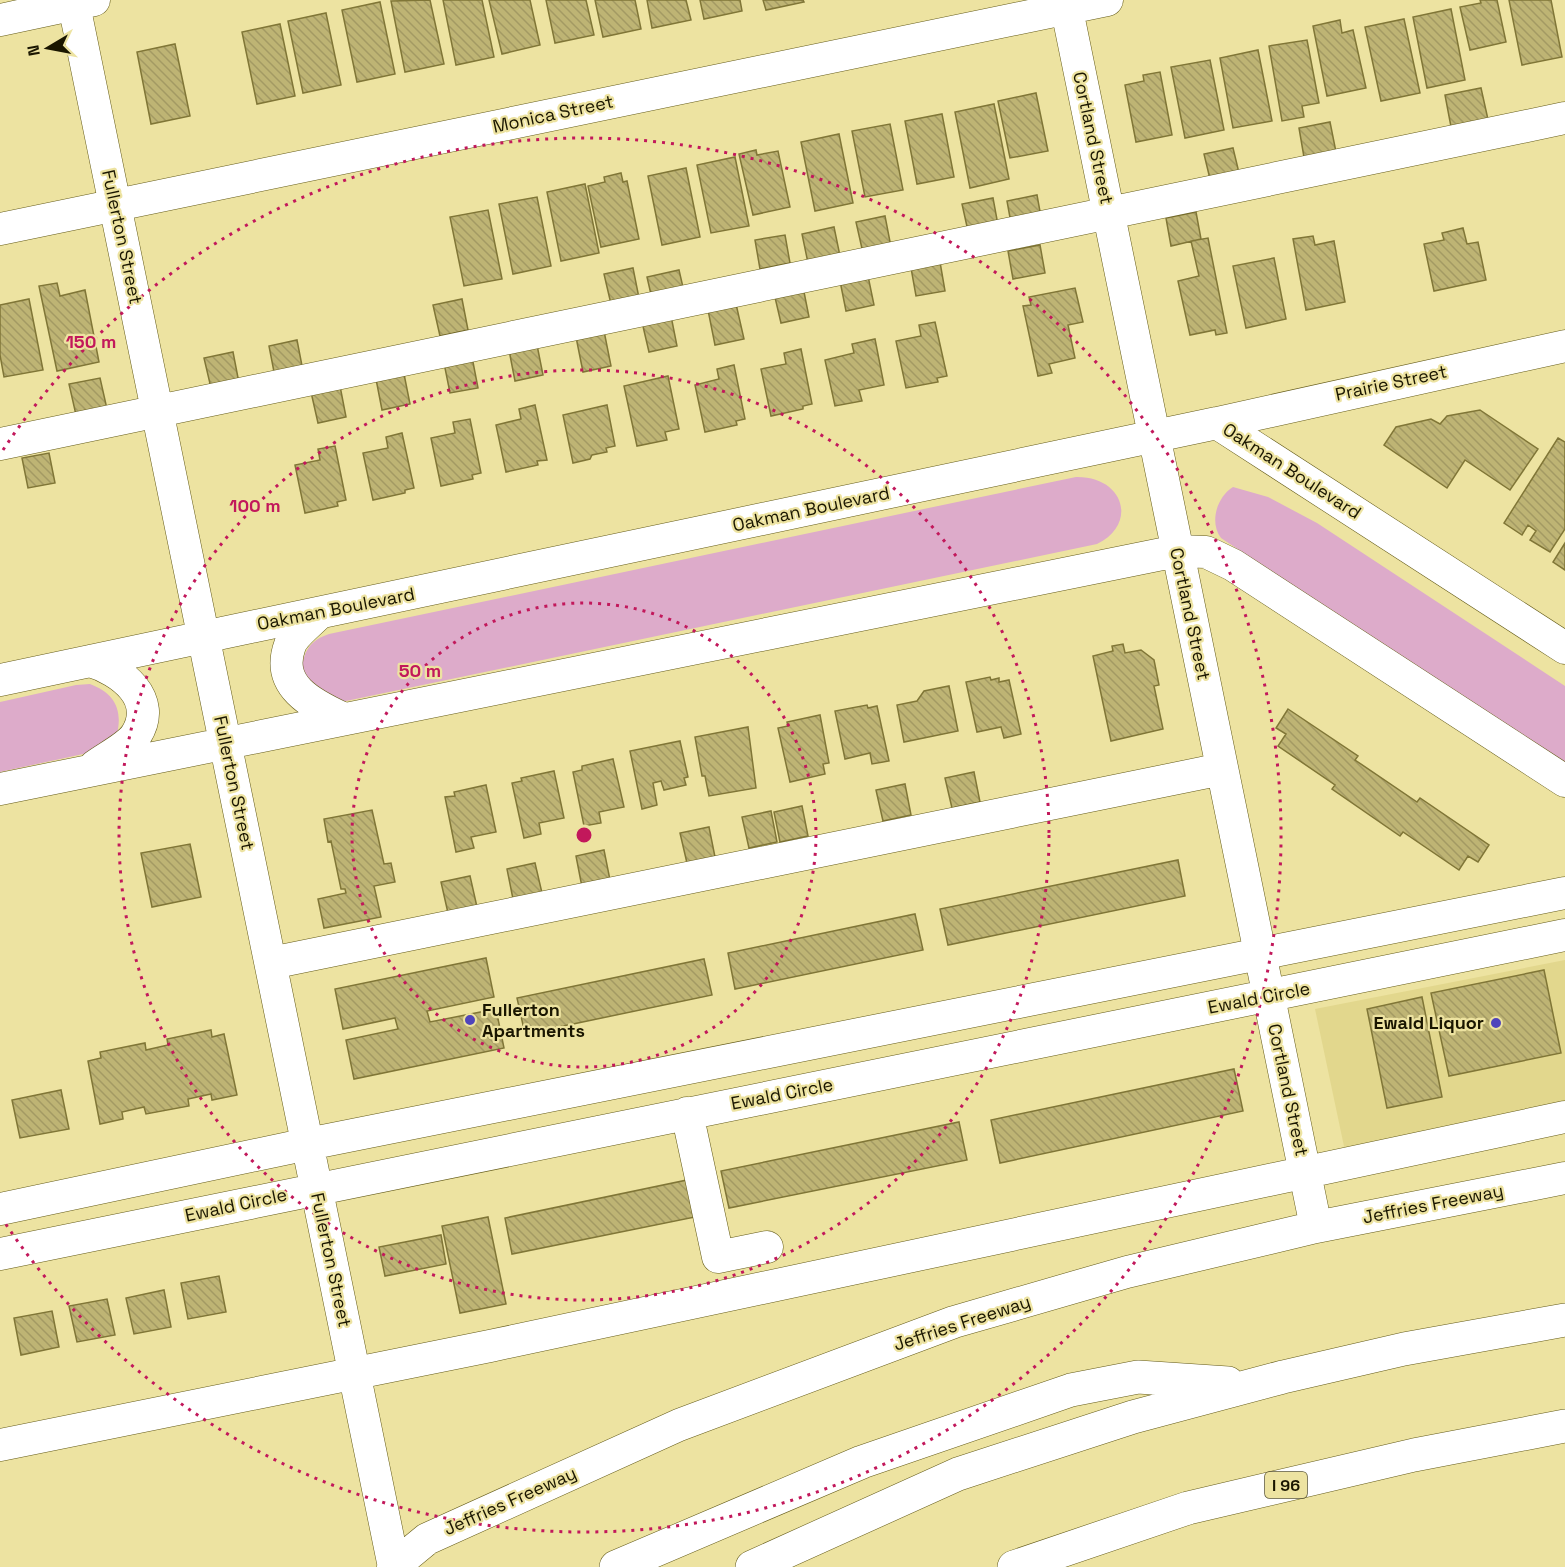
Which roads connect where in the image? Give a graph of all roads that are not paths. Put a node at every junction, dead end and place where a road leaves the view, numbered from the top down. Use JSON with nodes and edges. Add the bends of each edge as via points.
{"nodes":[{"id":1,"x":1107,"y":0,"type":"edge"},
{"id":2,"x":81,"y":1,"type":"edge"},
{"id":3,"x":1066,"y":4,"type":"edge"},
{"id":4,"x":0,"y":20,"type":"edge"},
{"id":5,"x":1565,"y":117,"type":"edge"},
{"id":6,"x":115,"y":205,"type":"junction"},
{"id":7,"x":1109,"y":215,"type":"junction"},
{"id":8,"x":0,"y":229,"type":"edge"},
{"id":9,"x":1560,"y":352,"type":"edge"},
{"id":10,"x":157,"y":410,"type":"junction"},
{"id":11,"x":1217,"y":423,"type":"junction"},
{"id":12,"x":1154,"y":437,"type":"junction"},
{"id":13,"x":0,"y":444,"type":"edge"},
{"id":14,"x":1177,"y":550,"type":"junction"},
{"id":15,"x":319,"y":613,"type":"junction"},
{"id":16,"x":203,"y":636,"type":"junction"},
{"id":17,"x":1565,"y":648,"type":"edge"},
{"id":18,"x":90,"y":661,"type":"junction"},
{"id":19,"x":0,"y":680,"type":"edge"},
{"id":20,"x":342,"y":718,"type":"junction"},
{"id":21,"x":225,"y":743,"type":"junction"},
{"id":22,"x":90,"y":770,"type":"junction"},
{"id":23,"x":1222,"y":770,"type":"junction"},
{"id":24,"x":1565,"y":781,"type":"edge"},
{"id":25,"x":0,"y":789,"type":"edge"},
{"id":26,"x":1565,"y":893,"type":"edge"},
{"id":27,"x":1565,"y":935,"type":"edge"},
{"id":28,"x":1260,"y":952,"type":"junction"},
{"id":29,"x":271,"y":963,"type":"junction"},
{"id":30,"x":1268,"y":996,"type":"junction"},
{"id":31,"x":687,"y":1113,"type":"junction"},
{"id":32,"x":1565,"y":1117,"type":"edge"},
{"id":33,"x":308,"y":1144,"type":"junction"},
{"id":34,"x":1305,"y":1171,"type":"junction"},
{"id":35,"x":1565,"y":1178,"type":"edge"},
{"id":36,"x":316,"y":1188,"type":"junction"},
{"id":37,"x":0,"y":1209,"type":"edge"},
{"id":38,"x":1316,"y":1227,"type":"junction"},
{"id":39,"x":767,"y":1247,"type":"dead end"},
{"id":40,"x":0,"y":1254,"type":"edge"},
{"id":41,"x":1565,"y":1320,"type":"edge"},
{"id":42,"x":354,"y":1372,"type":"junction"},
{"id":43,"x":1254,"y":1385,"type":"junction"},
{"id":44,"x":1565,"y":1426,"type":"edge"},
{"id":45,"x":0,"y":1445,"type":"edge"},
{"id":46,"x":394,"y":1567,"type":"edge"},
{"id":47,"x":616,"y":1567,"type":"edge"},
{"id":48,"x":752,"y":1567,"type":"edge"},
{"id":49,"x":1014,"y":1567,"type":"edge"}],
"edges":[{"from":1,"to":3,"type":"street","name":"Monica Street"},
{"from":2,"to":4,"type":"street"},
{"from":2,"to":6,"type":"street","name":"Fullerton Street"},
{"from":3,"to":6,"type":"street","name":"Monica Street"},
{"from":3,"to":7,"type":"street","name":"Cortland Street"},
{"from":5,"to":7,"type":"street"},
{"from":6,"to":8,"type":"street","name":"Monica Street"},
{"from":6,"to":10,"type":"street","name":"Fullerton Street"},
{"from":7,"to":10,"type":"street"},
{"from":7,"to":12,"type":"street","name":"Cortland Street"},
{"from":9,"to":11,"type":"street","name":"Prairie Street"},
{"from":10,"to":13,"type":"street"},
{"from":10,"to":16,"type":"street","name":"Fullerton Street"},
{"from":11,"to":12,"type":"street","name":"Oakman Boulevard"},
{"from":11,"to":17,"type":"street","name":"Oakman Boulevard"},
{"from":12,"to":14,"type":"street","name":"Cortland Street"},
{"from":12,"to":15,"type":"street","name":"Oakman Boulevard"},
{"from":14,"to":20,"type":"street"},
{"from":14,"to":23,"type":"street","name":"Cortland Street"},
{"from":14,"to":24,"type":"street","via":[[1206,552],[1233,565]]},
{"from":15,"to":16,"type":"street","name":"Oakman Boulevard"},
{"from":15,"to":20,"type":"street","via":[[290,644],[288,670],[297,692]]},
{"from":16,"to":18,"type":"street","name":"Oakman Boulevard"},
{"from":16,"to":21,"type":"street","name":"Fullerton Street"},
{"from":18,"to":19,"type":"street","name":"Oakman Boulevard"},
{"from":18,"to":22,"type":"street","via":[[111,667],[131,685],[139,694],[143,717],[135,736]]},
{"from":20,"to":21,"type":"street"},
{"from":21,"to":22,"type":"street"},
{"from":21,"to":29,"type":"street","name":"Fullerton Street"},
{"from":22,"to":25,"type":"street"},
{"from":23,"to":28,"type":"street","name":"Cortland Street"},
{"from":23,"to":29,"type":"street"},
{"from":26,"to":28,"type":"street"},
{"from":27,"to":30,"type":"street","name":"Ewald Circle"},
{"from":28,"to":30,"type":"street","name":"Cortland Street"},
{"from":28,"to":33,"type":"street"},
{"from":29,"to":33,"type":"street","name":"Fullerton Street"},
{"from":30,"to":31,"type":"street","name":"Ewald Circle"},
{"from":30,"to":34,"type":"street","name":"Cortland Street"},
{"from":31,"to":36,"type":"street","name":"Ewald Circle"},
{"from":31,"to":39,"type":"street","via":[[718,1257]]},
{"from":32,"to":34,"type":"street"},
{"from":33,"to":36,"type":"street","name":"Fullerton Street"},
{"from":33,"to":37,"type":"street"},
{"from":34,"to":38,"type":"street","name":"Cortland Street"},
{"from":34,"to":42,"type":"street"},
{"from":35,"to":38,"type":"street","name":"Jeffries Freeway"},
{"from":36,"to":40,"type":"street","name":"Ewald Circle"},
{"from":36,"to":42,"type":"street","name":"Fullerton Street"},
{"from":38,"to":46,"type":"street","name":"Jeffries Freeway","via":[[1127,1272],[954,1322],[679,1425],[427,1539]]},
{"from":41,"to":43,"type":"highway","via":[[1404,1349]]},
{"from":42,"to":45,"type":"street"},
{"from":42,"to":46,"type":"street","name":"Fullerton Street"},
{"from":43,"to":47,"type":"highway","via":[[1138,1377],[1071,1390],[862,1462]]},
{"from":43,"to":48,"type":"highway","via":[[1133,1417],[958,1474]]},
{"from":44,"to":49,"type":"highway","number":"I 96","via":[[1414,1455],[1188,1508]]}]}
